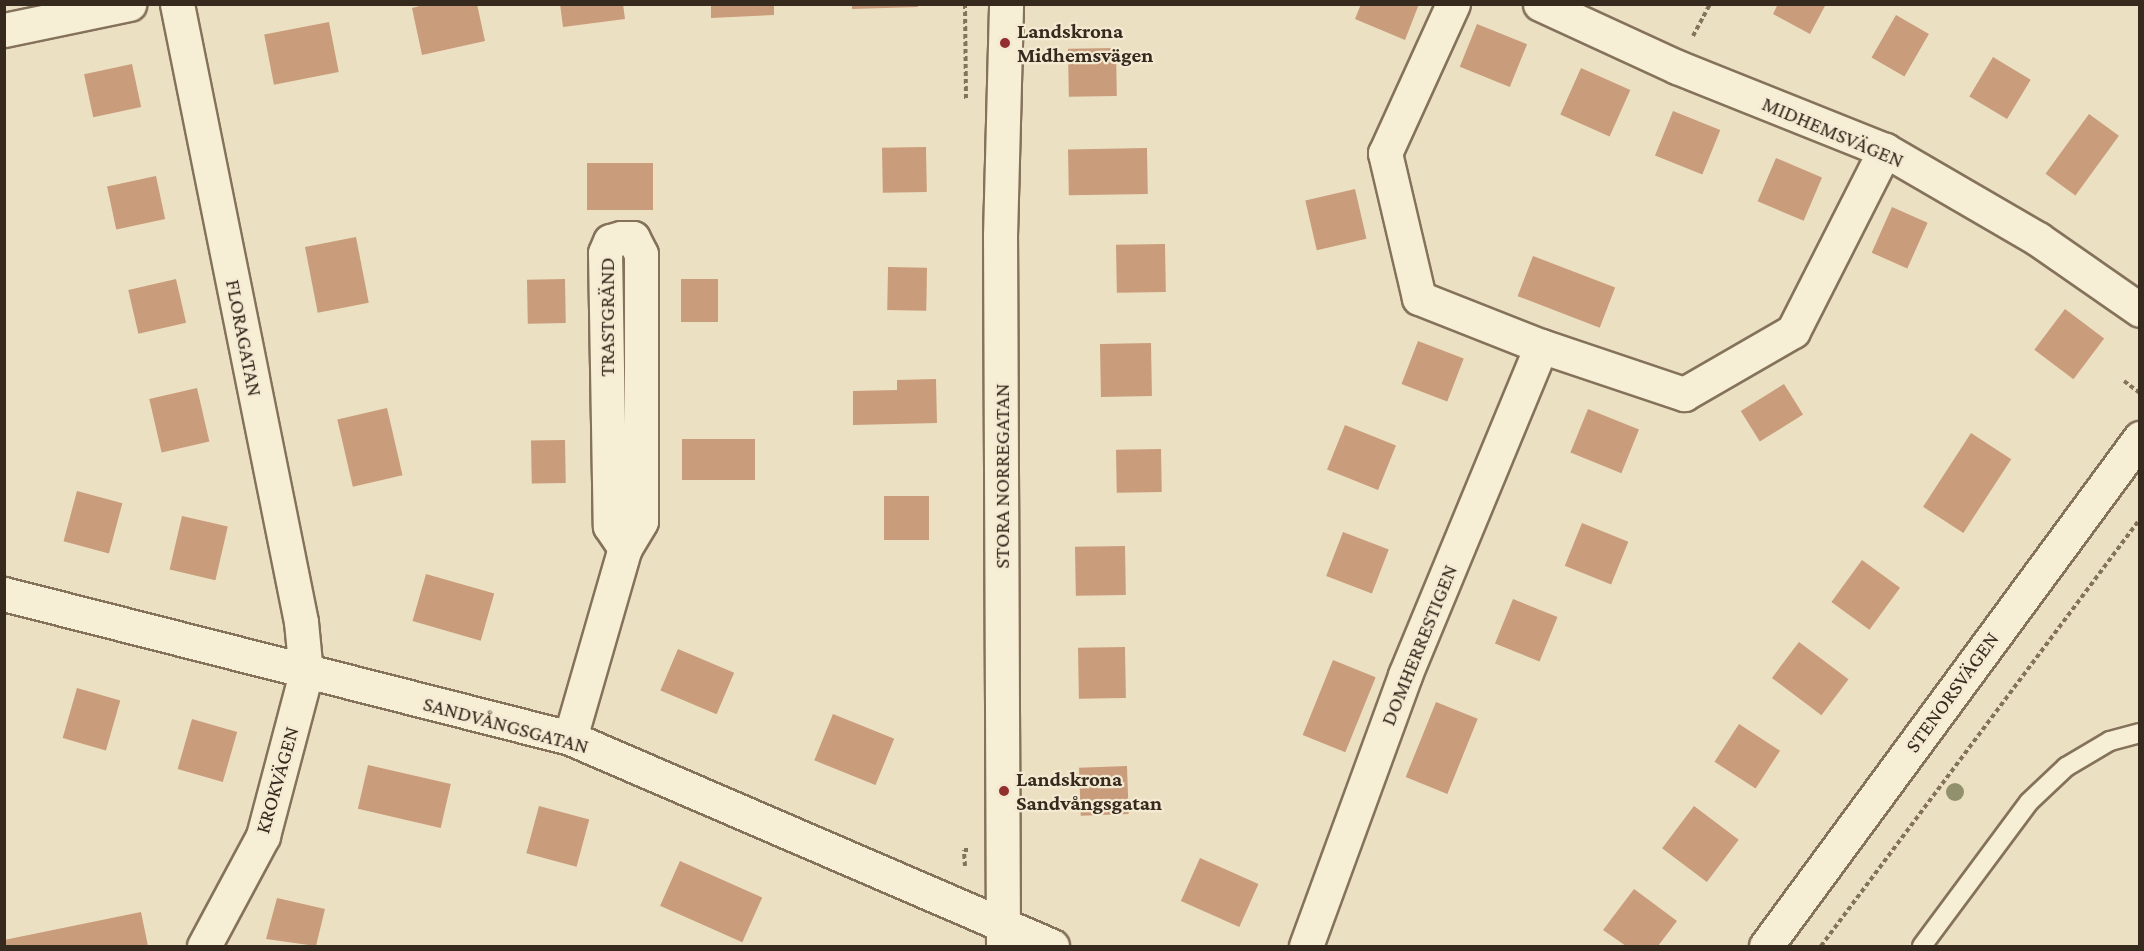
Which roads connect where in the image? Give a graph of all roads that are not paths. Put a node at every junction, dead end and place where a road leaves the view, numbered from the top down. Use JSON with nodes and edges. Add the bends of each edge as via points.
{"nodes":[{"id":1,"x":129,"y":4,"type":"edge"},
{"id":2,"x":177,"y":4,"type":"edge"},
{"id":3,"x":1006,"y":4,"type":"edge"},
{"id":4,"x":1454,"y":4,"type":"edge"},
{"id":5,"x":1540,"y":4,"type":"edge"},
{"id":6,"x":4,"y":30,"type":"edge"},
{"id":7,"x":1885,"y":150,"type":"junction"},
{"id":8,"x":2139,"y":310,"type":"edge"},
{"id":9,"x":1541,"y":346,"type":"junction"},
{"id":10,"x":2139,"y":438,"type":"edge"},
{"id":11,"x":625,"y":548,"type":"junction"},
{"id":12,"x":4,"y":594,"type":"edge"},
{"id":13,"x":306,"y":673,"type":"junction"},
{"id":14,"x":2139,"y":733,"type":"edge"},
{"id":15,"x":570,"y":738,"type":"junction"},
{"id":16,"x":1004,"y":936,"type":"edge"},
{"id":17,"x":204,"y":946,"type":"edge"},
{"id":18,"x":1052,"y":946,"type":"edge"},
{"id":19,"x":1306,"y":946,"type":"edge"},
{"id":20,"x":1766,"y":946,"type":"edge"},
{"id":21,"x":1922,"y":946,"type":"edge"}],
"edges":[{"from":1,"to":6,"type":"street"},
{"from":2,"to":13,"type":"street","name":"FLORAGATAN","via":[[301,622]]},
{"from":3,"to":16,"type":"street","name":"STORA NORREGATAN","via":[[1000,236]]},
{"from":4,"to":9,"type":"street","via":[[1385,153],[1419,298]]},
{"from":5,"to":7,"type":"street","name":"MIDHEMSVÄGEN","via":[[1677,67]]},
{"from":7,"to":8,"type":"street","name":"MIDHEMSVÄGEN","via":[[2038,239]]},
{"from":7,"to":9,"type":"street","via":[[1793,331],[1684,394]]},
{"from":9,"to":19,"type":"street","name":"DOMHERRESTIGEN","via":[[1405,675]]},
{"from":10,"to":20,"type":"street","name":"STENORSVÄGEN"},
{"from":11,"to":11,"type":"street","name":"TRASTGRÄND","via":[[641,521],[641,254],[633,238],[610,241],[604,253],[610,526]]},
{"from":11,"to":15,"type":"street"},
{"from":12,"to":13,"type":"street","name":"SANDVÅNGSGATAN"},
{"from":13,"to":15,"type":"street","name":"SANDVÅNGSGATAN"},
{"from":13,"to":17,"type":"street","name":"KROKVÄGEN","via":[[263,836]]},
{"from":14,"to":21,"type":"lane","via":[[2110,741],[2067,767],[2029,802]]},
{"from":15,"to":16,"type":"street","name":"SANDVÅNGSGATAN"},
{"from":16,"to":18,"type":"street","name":"SANDVÅNGSGATAN"}]}
